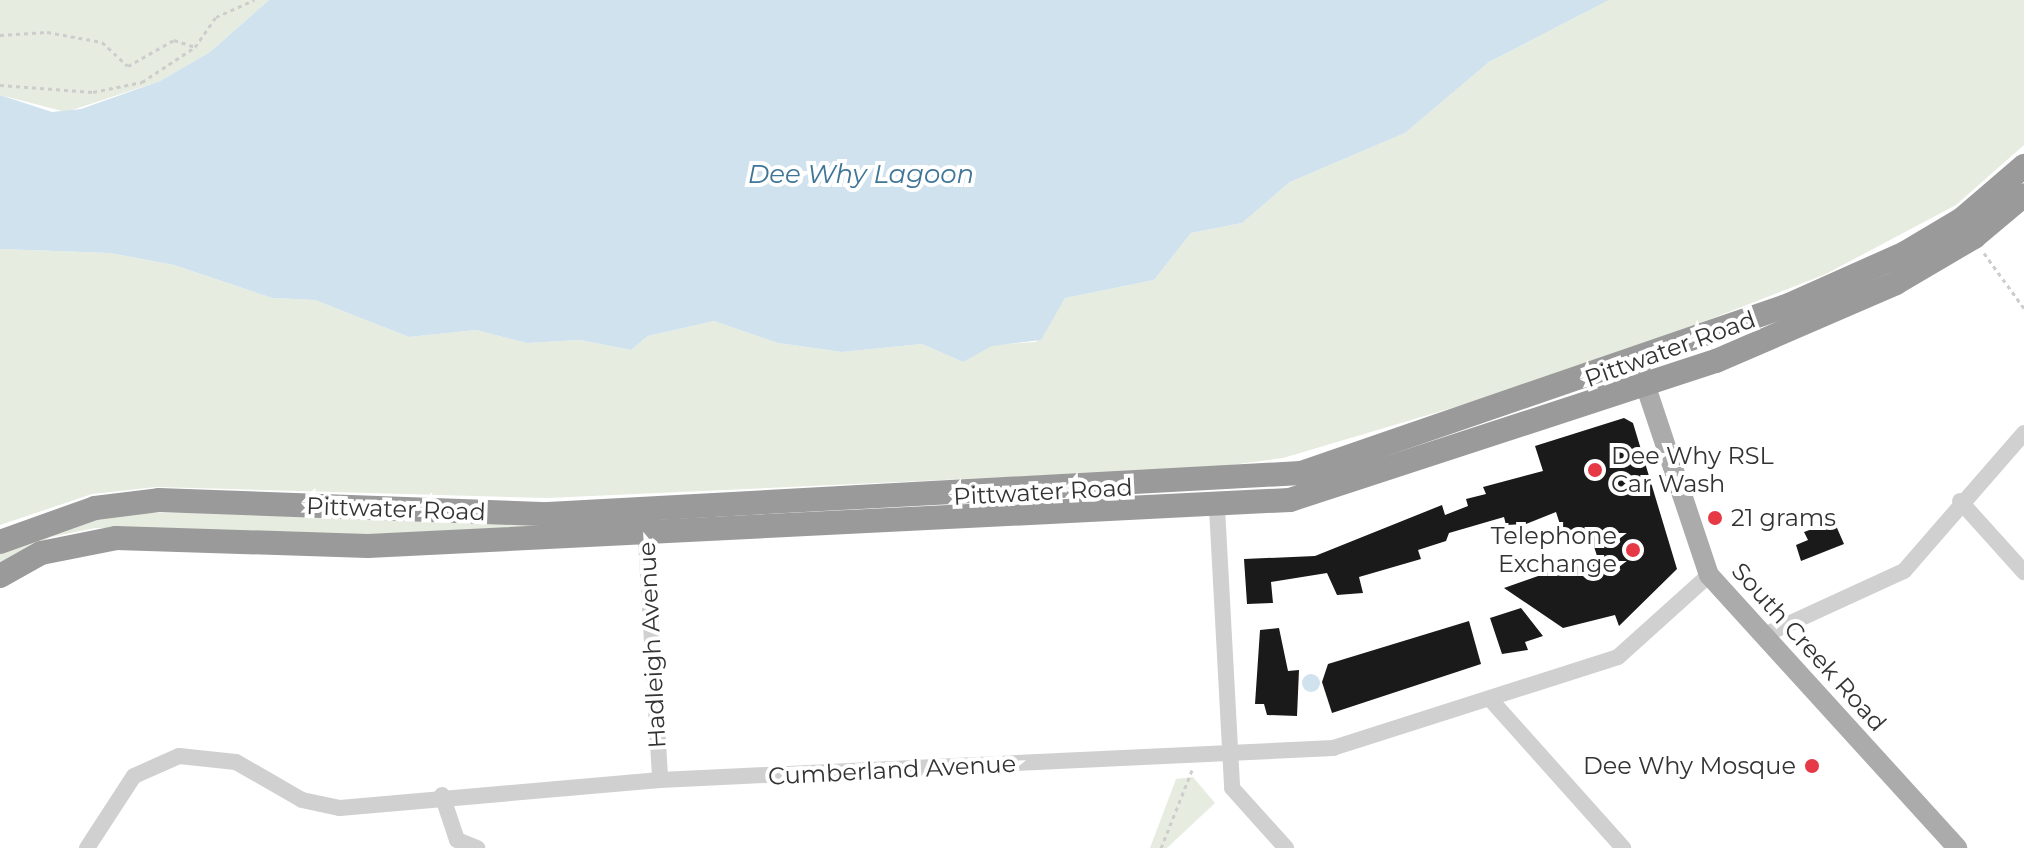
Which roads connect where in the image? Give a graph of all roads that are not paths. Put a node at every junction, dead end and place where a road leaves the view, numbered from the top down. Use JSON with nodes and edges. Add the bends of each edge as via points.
{"nodes":[{"id":1,"x":2024,"y":166,"type":"edge"},
{"id":2,"x":2024,"y":195,"type":"edge"},
{"id":3,"x":1638,"y":363,"type":"junction"},
{"id":4,"x":1645,"y":388,"type":"junction"},
{"id":5,"x":2024,"y":433,"type":"edge"},
{"id":6,"x":1960,"y":501,"type":"junction"},
{"id":7,"x":1217,"y":508,"type":"junction"},
{"id":8,"x":645,"y":522,"type":"junction"},
{"id":9,"x":0,"y":542,"type":"edge"},
{"id":10,"x":2024,"y":572,"type":"edge"},
{"id":11,"x":1709,"y":575,"type":"junction"},
{"id":12,"x":0,"y":576,"type":"edge"},
{"id":13,"x":1762,"y":636,"type":"junction"},
{"id":14,"x":1490,"y":699,"type":"junction"},
{"id":15,"x":1228,"y":755,"type":"junction"},
{"id":16,"x":660,"y":780,"type":"junction"},
{"id":17,"x":442,"y":795,"type":"junction"},
{"id":18,"x":87,"y":848,"type":"edge"},
{"id":19,"x":477,"y":848,"type":"edge"},
{"id":20,"x":1286,"y":848,"type":"edge"},
{"id":21,"x":1623,"y":848,"type":"edge"},
{"id":22,"x":1957,"y":848,"type":"edge"}],
"edges":[{"from":1,"to":3,"type":"highway","name":"Pittwater Road","via":[[1962,219],[1905,253]]},
{"from":2,"to":4,"type":"highway","name":"Pittwater Road","via":[[1974,237],[1848,305]]},
{"from":3,"to":4,"type":"main road","name":"South Creek Road"},
{"from":3,"to":8,"type":"highway","name":"Pittwater Road","via":[[1348,460],[1253,482]]},
{"from":4,"to":7,"type":"highway","name":"Pittwater Road","via":[[1321,492]]},
{"from":4,"to":11,"type":"main road","name":"South Creek Road"},
{"from":5,"to":6,"type":"street"},
{"from":6,"to":10,"type":"street"},
{"from":6,"to":13,"type":"street","via":[[1904,571]]},
{"from":7,"to":8,"type":"highway","name":"Pittwater Road"},
{"from":7,"to":15,"type":"street"},
{"from":8,"to":9,"type":"highway","name":"Pittwater Road","via":[[159,500],[95,508]]},
{"from":8,"to":12,"type":"highway","name":"Pittwater Road","via":[[368,546],[116,538],[41,553]]},
{"from":8,"to":16,"type":"street","name":"Hadleigh Avenue"},
{"from":11,"to":13,"type":"main road","name":"South Creek Road"},
{"from":11,"to":14,"type":"street","name":"Cumberland Avenue","via":[[1618,657]]},
{"from":13,"to":22,"type":"main road","name":"South Creek Road"},
{"from":14,"to":15,"type":"street","name":"Cumberland Avenue","via":[[1333,748]]},
{"from":14,"to":21,"type":"street"},
{"from":15,"to":16,"type":"street","name":"Cumberland Avenue"},
{"from":15,"to":20,"type":"street","via":[[1232,788]]},
{"from":16,"to":17,"type":"street","name":"Cumberland Avenue"},
{"from":17,"to":18,"type":"street","name":"Cumberland Avenue","via":[[317,807],[236,762],[179,756],[134,776]]},
{"from":17,"to":19,"type":"street","via":[[457,840]]}]}
